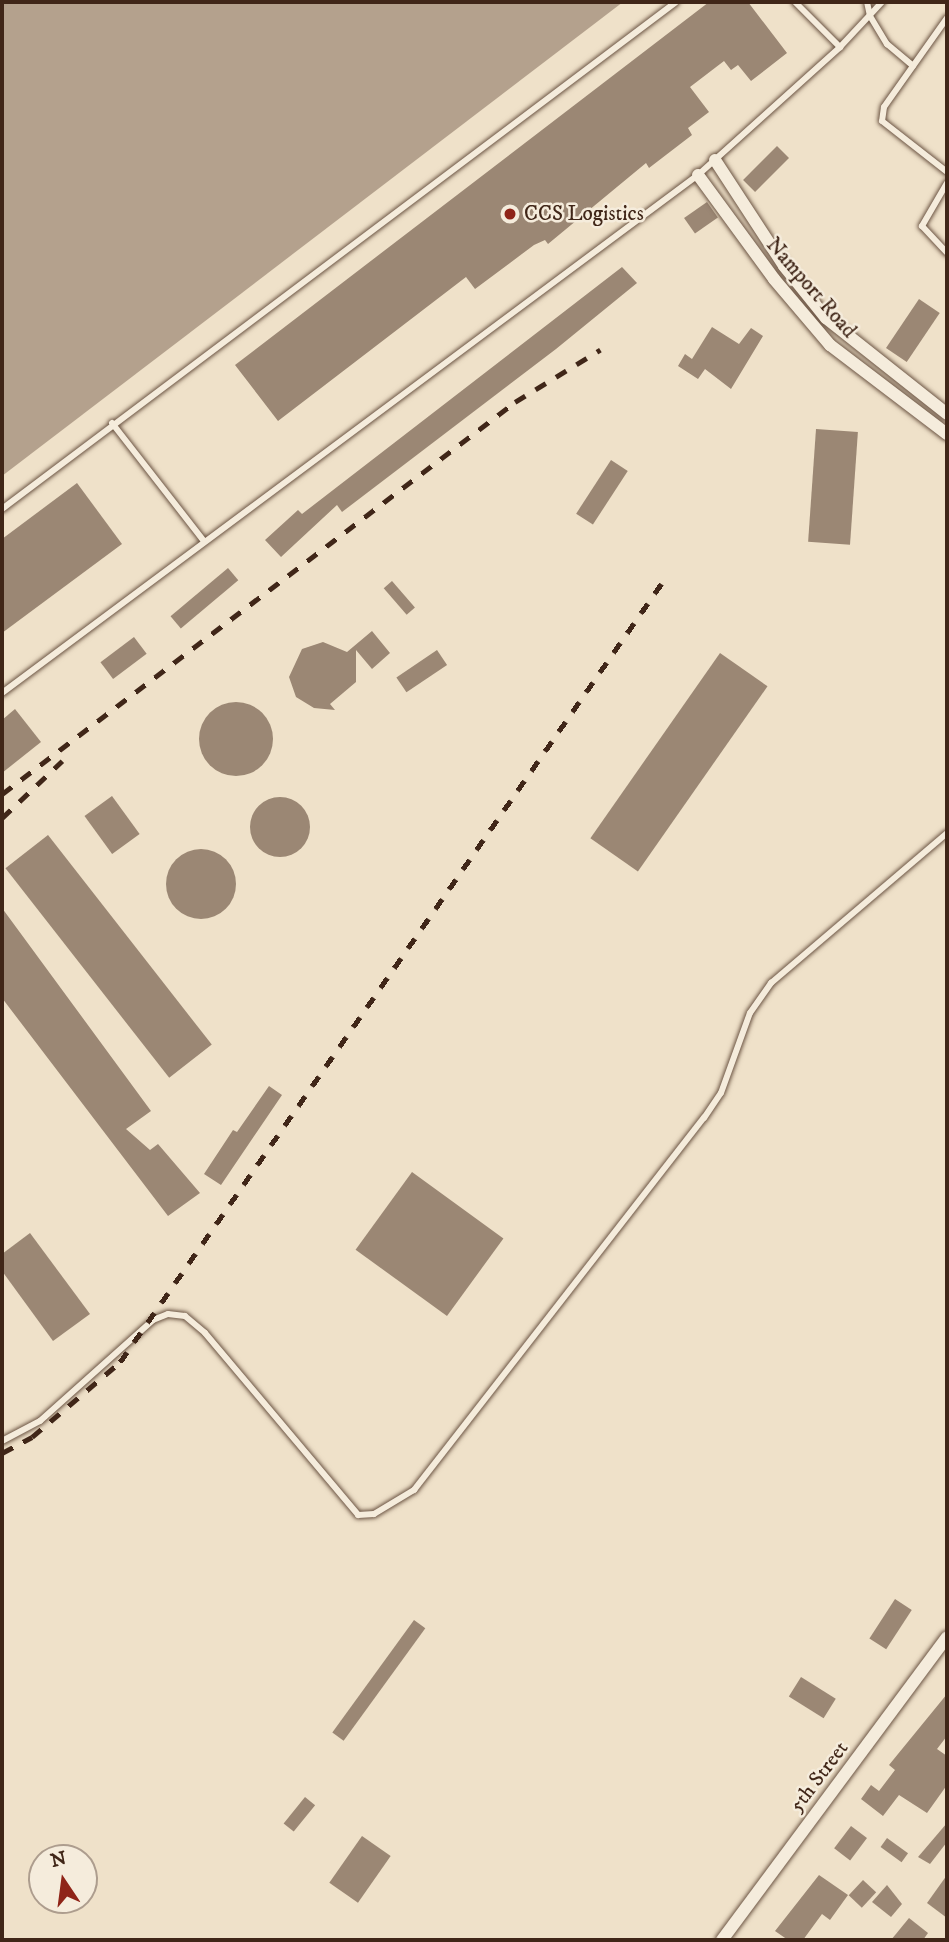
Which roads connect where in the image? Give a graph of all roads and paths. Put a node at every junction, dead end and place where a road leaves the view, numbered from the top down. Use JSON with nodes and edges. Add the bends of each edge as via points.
{"nodes":[{"id":1,"x":676,"y":2,"type":"edge"},
{"id":2,"x":795,"y":2,"type":"edge"},
{"id":3,"x":867,"y":2,"type":"edge"},
{"id":4,"x":882,"y":2,"type":"edge"},
{"id":5,"x":870,"y":16,"type":"junction"},
{"id":6,"x":947,"y":18,"type":"edge"},
{"id":7,"x":840,"y":47,"type":"junction"},
{"id":8,"x":913,"y":66,"type":"junction"},
{"id":9,"x":715,"y":160,"type":"junction"},
{"id":10,"x":947,"y":172,"type":"edge"},
{"id":11,"x":698,"y":176,"type":"junction"},
{"id":12,"x":947,"y":183,"type":"edge"},
{"id":13,"x":947,"y":253,"type":"edge"},
{"id":14,"x":947,"y":414,"type":"edge"},
{"id":15,"x":112,"y":423,"type":"junction"},
{"id":16,"x":947,"y":434,"type":"edge"},
{"id":17,"x":2,"y":509,"type":"edge"},
{"id":18,"x":204,"y":541,"type":"junction"},
{"id":19,"x":2,"y":693,"type":"edge"},
{"id":20,"x":947,"y":833,"type":"edge"},
{"id":21,"x":2,"y":1441,"type":"edge"},
{"id":22,"x":947,"y":1637,"type":"edge"},
{"id":23,"x":722,"y":1940,"type":"edge"}],
"edges":[{"from":1,"to":15,"type":"lane"},
{"from":2,"to":7,"type":"lane"},
{"from":3,"to":5,"type":"lane"},
{"from":4,"to":5,"type":"lane"},
{"from":5,"to":7,"type":"lane"},
{"from":5,"to":8,"type":"lane","via":[[887,44]]},
{"from":6,"to":8,"type":"lane"},
{"from":7,"to":9,"type":"lane"},
{"from":8,"to":10,"type":"lane","via":[[884,107],[882,121]]},
{"from":9,"to":11,"type":"lane"},
{"from":9,"to":14,"type":"street","via":[[784,266],[826,318]]},
{"from":11,"to":16,"type":"street","name":"Namport Road","via":[[774,279],[830,345]]},
{"from":11,"to":18,"type":"lane"},
{"from":12,"to":13,"type":"lane","via":[[922,226]]},
{"from":15,"to":17,"type":"lane"},
{"from":15,"to":18,"type":"lane"},
{"from":18,"to":19,"type":"lane"},
{"from":20,"to":21,"type":"lane","via":[[771,983],[751,1013],[721,1093],[704,1118],[414,1490],[374,1514],[359,1516],[186,1316],[168,1314],[153,1320],[40,1421]]},
{"from":22,"to":23,"type":"street","name":"5th Street"}]}
